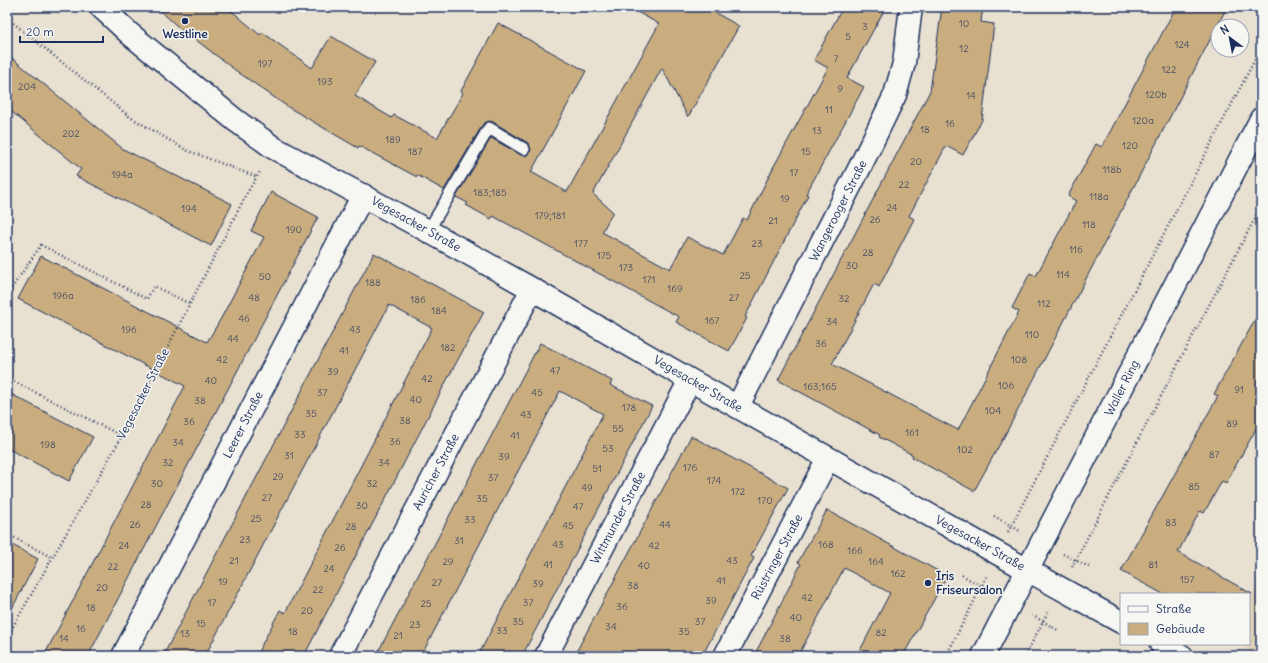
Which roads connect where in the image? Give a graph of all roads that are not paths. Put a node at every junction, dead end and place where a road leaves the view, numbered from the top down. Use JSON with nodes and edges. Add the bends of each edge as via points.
{"nodes":[{"id":1,"x":101,"y":7,"type":"edge"},
{"id":2,"x":911,"y":7,"type":"edge"},
{"id":3,"x":1261,"y":119,"type":"edge"},
{"id":4,"x":524,"y":148,"type":"dead end"},
{"id":5,"x":363,"y":195,"type":"junction"},
{"id":6,"x":428,"y":231,"type":"junction"},
{"id":7,"x":532,"y":288,"type":"junction"},
{"id":8,"x":690,"y":380,"type":"junction"},
{"id":9,"x":738,"y":406,"type":"junction"},
{"id":10,"x":828,"y":458,"type":"junction"},
{"id":11,"x":1027,"y":570,"type":"junction"},
{"id":12,"x":1120,"y":621,"type":"edge"},
{"id":13,"x":1163,"y":645,"type":"edge"},
{"id":14,"x":123,"y":656,"type":"edge"},
{"id":15,"x":340,"y":656,"type":"edge"},
{"id":16,"x":546,"y":656,"type":"edge"},
{"id":17,"x":725,"y":656,"type":"edge"},
{"id":18,"x":982,"y":656,"type":"edge"},
{"id":19,"x":1182,"y":656,"type":"edge"}],
"edges":[{"from":1,"to":5,"type":"street","name":"Vegesacker Straße","via":[[235,120],[274,148]]},
{"from":2,"to":9,"type":"street","name":"Wangerooger Straße","via":[[904,63],[895,95]]},
{"from":3,"to":11,"type":"street","name":"Waller Ring"},
{"from":4,"to":6,"type":"lane","via":[[489,128]]},
{"from":5,"to":6,"type":"street","name":"Vegesacker Straße"},
{"from":5,"to":14,"type":"street","name":"Leerer Straße"},
{"from":6,"to":7,"type":"street","name":"Vegesacker Straße"},
{"from":7,"to":8,"type":"street","name":"Vegesacker Straße"},
{"from":7,"to":15,"type":"street","name":"Auricher Straße"},
{"from":8,"to":9,"type":"street","name":"Vegesacker Straße"},
{"from":8,"to":16,"type":"street","name":"Wittmunder Straße"},
{"from":9,"to":10,"type":"street","name":"Vegesacker Straße"},
{"from":10,"to":11,"type":"street","name":"Vegesacker Straße"},
{"from":10,"to":17,"type":"street","name":"Rüstringer Straße"},
{"from":11,"to":12,"type":"street","name":"Vegesacker Straße"},
{"from":11,"to":18,"type":"street","name":"Waller Ring"},
{"from":13,"to":19,"type":"street"}]}
